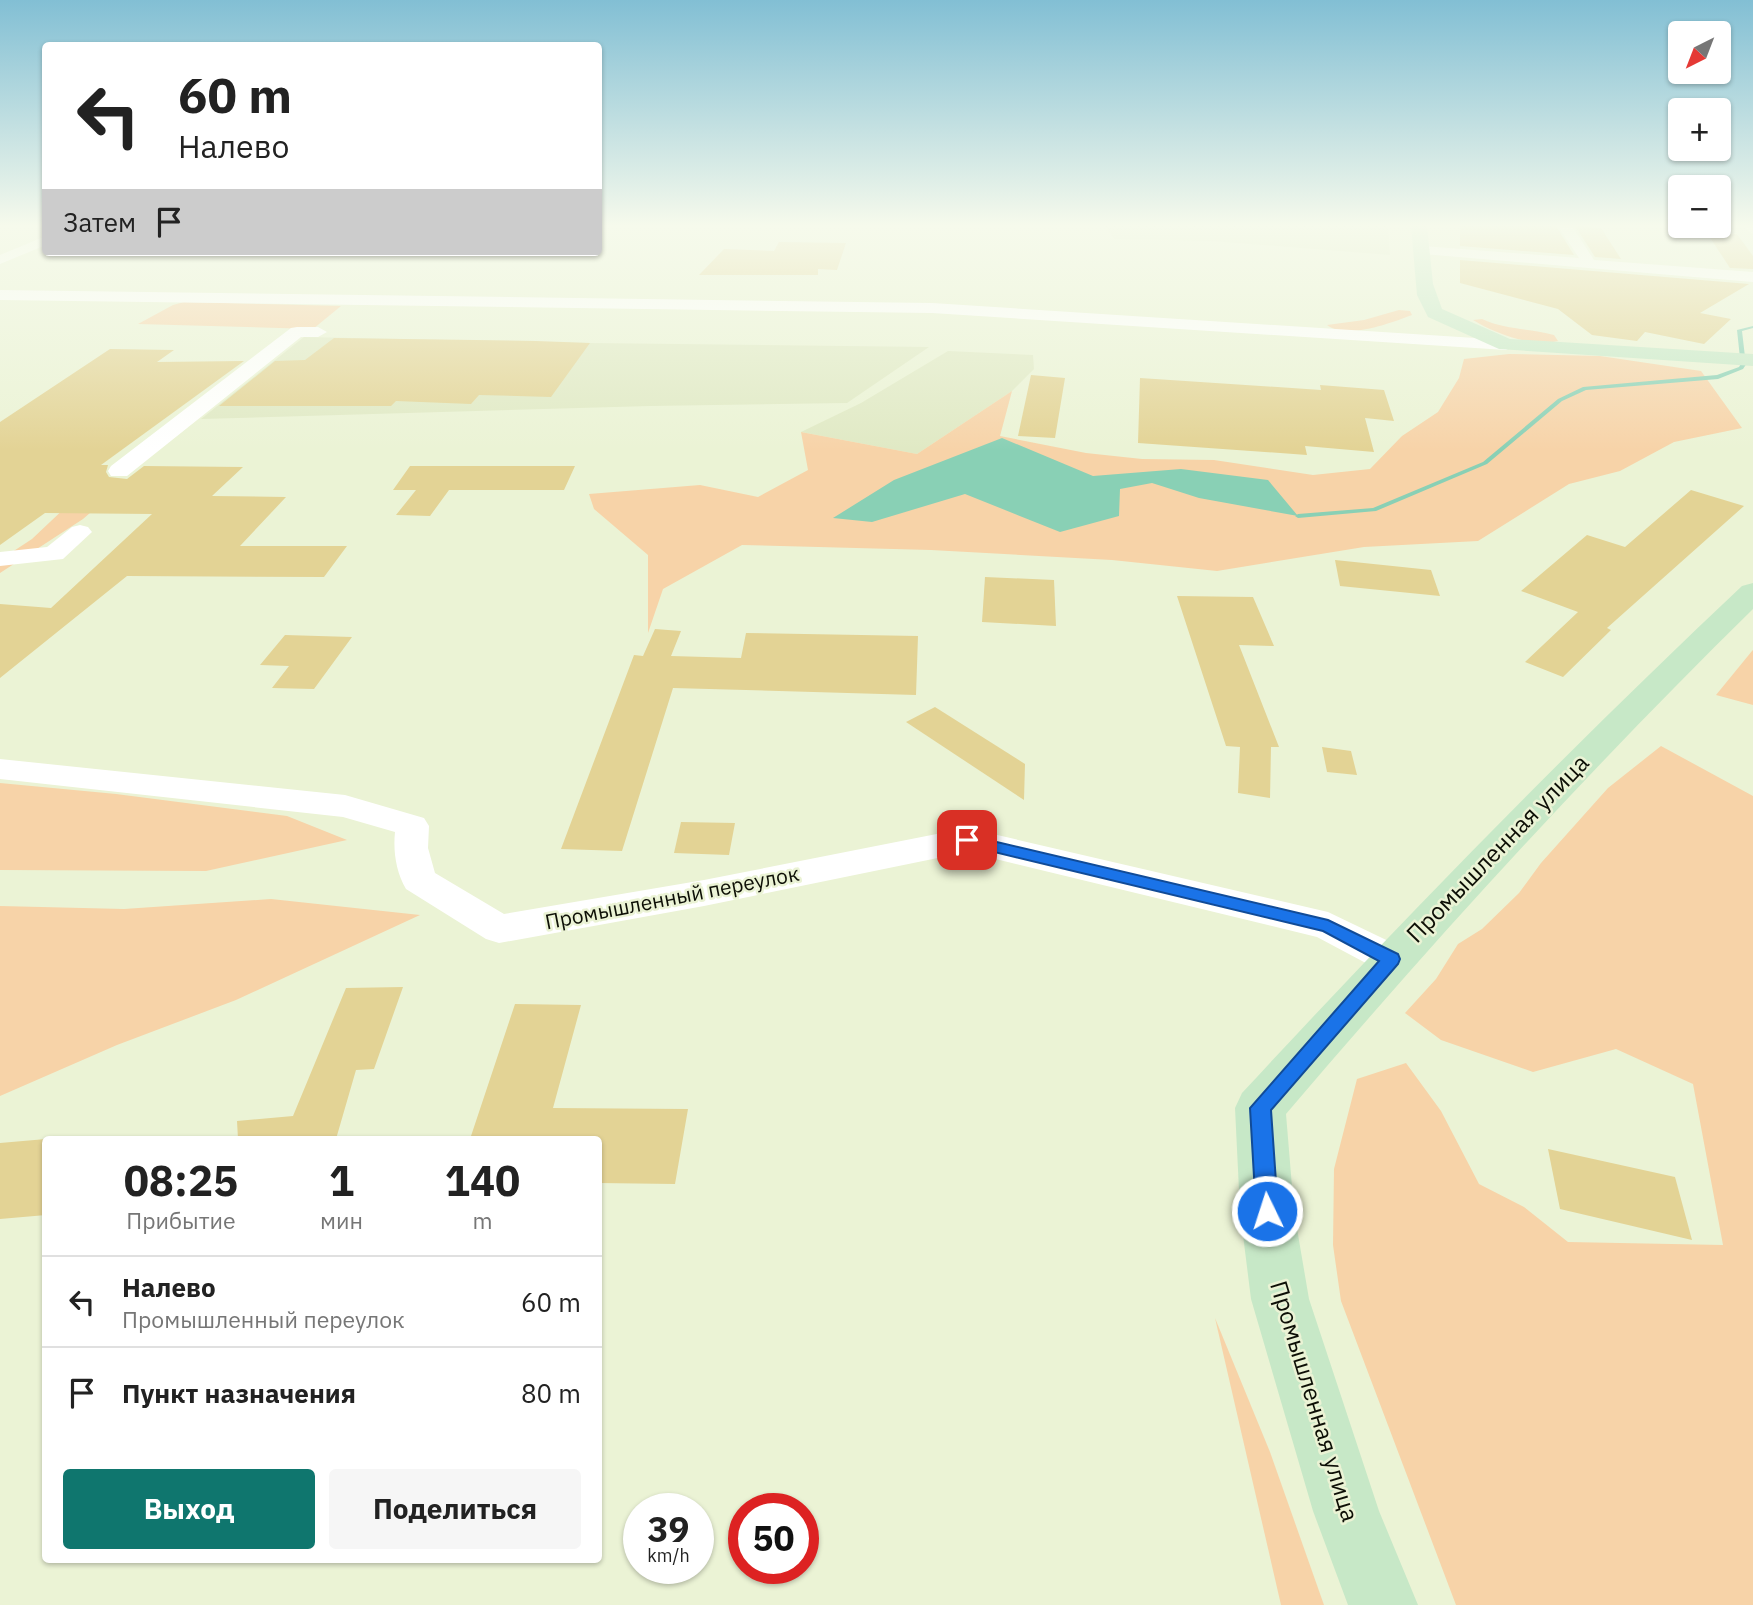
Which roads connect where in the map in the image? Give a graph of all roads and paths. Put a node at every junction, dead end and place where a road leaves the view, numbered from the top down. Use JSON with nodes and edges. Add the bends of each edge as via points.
{"nodes":[{"id":1,"x":423,"y":301,"type":"edge"},
{"id":2,"x":1426,"y":301,"type":"edge"},
{"id":3,"x":1422,"y":318,"type":"junction"},
{"id":4,"x":318,"y":331,"type":"dead end"},
{"id":5,"x":1372,"y":337,"type":"junction"},
{"id":6,"x":1506,"y":345,"type":"junction"},
{"id":7,"x":1753,"y":360,"type":"edge"},
{"id":8,"x":118,"y":471,"type":"dead end"},
{"id":9,"x":80,"y":532,"type":"dead end"},
{"id":10,"x":0,"y":559,"type":"edge"},
{"id":11,"x":1753,"y":592,"type":"edge"},
{"id":12,"x":0,"y":769,"type":"edge"},
{"id":13,"x":1391,"y":959,"type":"junction"},
{"id":14,"x":1383,"y":1605,"type":"edge"}],
"edges":[{"from":1,"to":5,"type":"street","via":[[932,308]]},
{"from":2,"to":3,"type":"main road"},
{"from":3,"to":5,"type":"street"},
{"from":3,"to":6,"type":"main road"},
{"from":4,"to":8,"type":"street","via":[[297,332]]},
{"from":5,"to":6,"type":"street"},
{"from":6,"to":7,"type":"main road"},
{"from":9,"to":10,"type":"street","via":[[54,554]]},
{"from":11,"to":13,"type":"main road","name":"Промышленная улица","via":[[1637,702]]},
{"from":12,"to":13,"type":"street","name":"Промышленный переулок","via":[[345,806],[412,826],[411,848],[419,880],[499,929],[967,840],[1328,926]]},
{"from":13,"to":14,"type":"main road","name":"Промышленная улица","via":[[1261,1108],[1267,1211],[1280,1299],[1346,1511]]}]}
